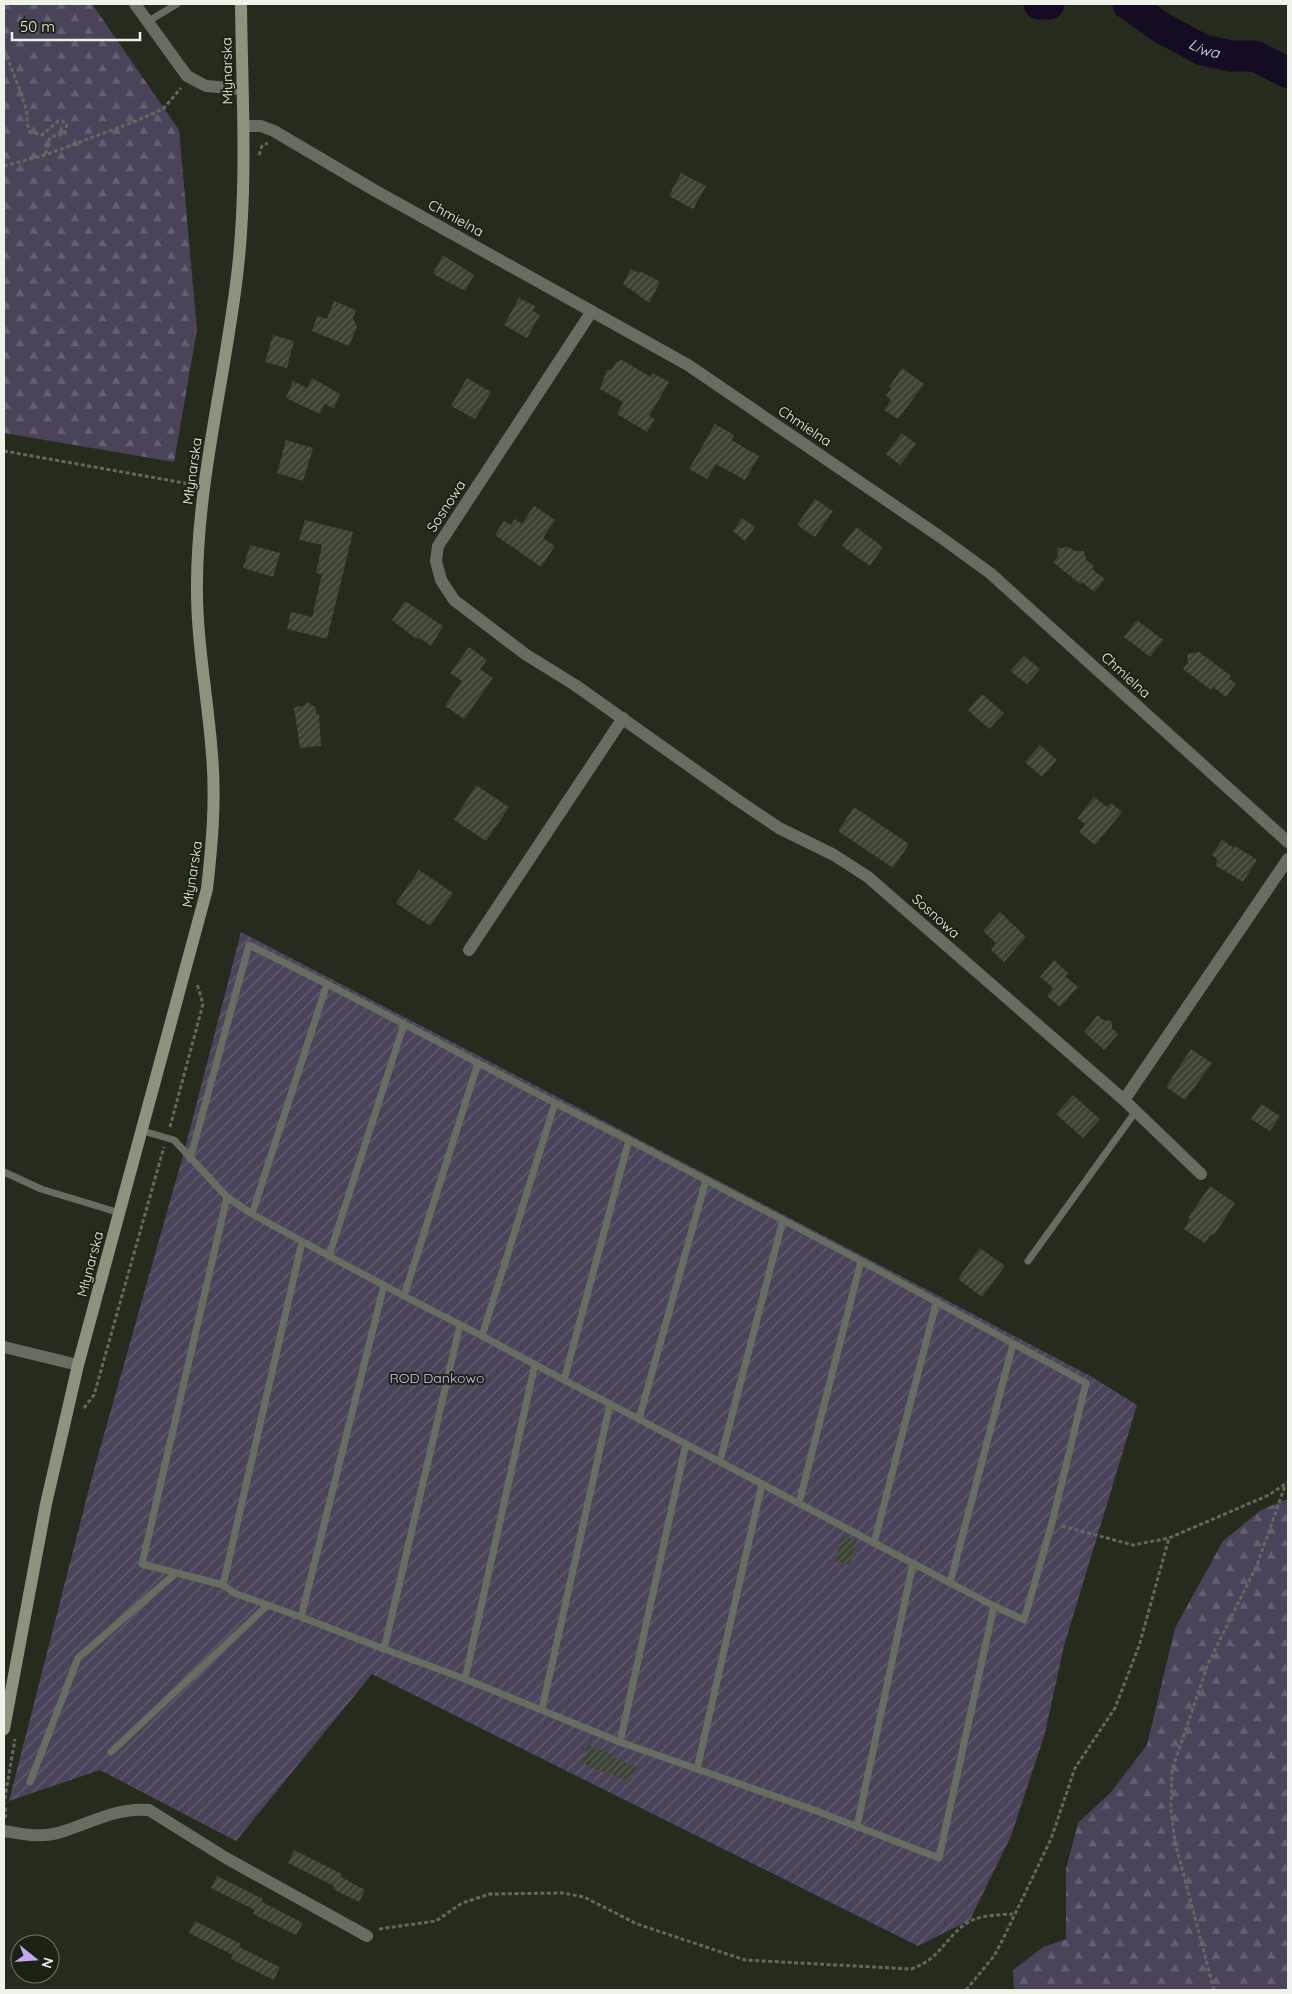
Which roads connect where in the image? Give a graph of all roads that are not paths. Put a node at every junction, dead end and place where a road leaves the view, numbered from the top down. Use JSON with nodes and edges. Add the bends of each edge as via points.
{"nodes":[{"id":1,"x":135,"y":4,"type":"edge"},
{"id":2,"x":176,"y":4,"type":"edge"},
{"id":3,"x":241,"y":4,"type":"edge"},
{"id":4,"x":147,"y":22,"type":"junction"},
{"id":5,"x":242,"y":89,"type":"junction"},
{"id":6,"x":244,"y":126,"type":"junction"},
{"id":7,"x":592,"y":311,"type":"junction"},
{"id":8,"x":623,"y":718,"type":"junction"},
{"id":9,"x":1288,"y":842,"type":"edge"},
{"id":10,"x":1288,"y":859,"type":"edge"},
{"id":11,"x":468,"y":950,"type":"dead end"},
{"id":12,"x":327,"y":984,"type":"junction"},
{"id":13,"x":404,"y":1024,"type":"junction"},
{"id":14,"x":478,"y":1062,"type":"junction"},
{"id":15,"x":1124,"y":1100,"type":"junction"},
{"id":16,"x":555,"y":1103,"type":"junction"},
{"id":17,"x":1136,"y":1111,"type":"junction"},
{"id":18,"x":143,"y":1131,"type":"junction"},
{"id":19,"x":629,"y":1140,"type":"junction"},
{"id":20,"x":190,"y":1159,"type":"junction"},
{"id":21,"x":4,"y":1172,"type":"edge"},
{"id":22,"x":1202,"y":1174,"type":"dead end"},
{"id":23,"x":706,"y":1180,"type":"junction"},
{"id":24,"x":227,"y":1197,"type":"junction"},
{"id":25,"x":120,"y":1213,"type":"junction"},
{"id":26,"x":252,"y":1214,"type":"junction"},
{"id":27,"x":783,"y":1220,"type":"junction"},
{"id":28,"x":302,"y":1242,"type":"junction"},
{"id":29,"x":329,"y":1256,"type":"junction"},
{"id":30,"x":860,"y":1261,"type":"junction"},
{"id":31,"x":1028,"y":1261,"type":"dead end"},
{"id":32,"x":384,"y":1285,"type":"junction"},
{"id":33,"x":404,"y":1296,"type":"junction"},
{"id":34,"x":936,"y":1304,"type":"junction"},
{"id":35,"x":460,"y":1325,"type":"junction"},
{"id":36,"x":482,"y":1336,"type":"junction"},
{"id":37,"x":1013,"y":1344,"type":"junction"},
{"id":38,"x":4,"y":1348,"type":"edge"},
{"id":39,"x":535,"y":1364,"type":"junction"},
{"id":40,"x":78,"y":1365,"type":"junction"},
{"id":41,"x":564,"y":1380,"type":"junction"},
{"id":42,"x":610,"y":1404,"type":"junction"},
{"id":43,"x":639,"y":1419,"type":"junction"},
{"id":44,"x":686,"y":1444,"type":"junction"},
{"id":45,"x":720,"y":1461,"type":"junction"},
{"id":46,"x":762,"y":1484,"type":"junction"},
{"id":47,"x":799,"y":1504,"type":"junction"},
{"id":48,"x":874,"y":1542,"type":"junction"},
{"id":49,"x":913,"y":1563,"type":"junction"},
{"id":50,"x":176,"y":1573,"type":"junction"},
{"id":51,"x":950,"y":1583,"type":"junction"},
{"id":52,"x":223,"y":1585,"type":"junction"},
{"id":53,"x":267,"y":1606,"type":"junction"},
{"id":54,"x":994,"y":1606,"type":"junction"},
{"id":55,"x":301,"y":1617,"type":"junction"},
{"id":56,"x":384,"y":1649,"type":"junction"},
{"id":57,"x":465,"y":1679,"type":"junction"},
{"id":58,"x":542,"y":1709,"type":"junction"},
{"id":59,"x":4,"y":1729,"type":"edge"},
{"id":60,"x":620,"y":1742,"type":"junction"},
{"id":61,"x":111,"y":1752,"type":"dead end"},
{"id":62,"x":697,"y":1769,"type":"junction"},
{"id":63,"x":30,"y":1782,"type":"dead end"},
{"id":64,"x":856,"y":1826,"type":"junction"},
{"id":65,"x":4,"y":1831,"type":"edge"},
{"id":66,"x":367,"y":1936,"type":"road end"}],
"edges":[{"from":1,"to":4,"type":"street"},
{"from":2,"to":4,"type":"lane"},
{"from":3,"to":5,"type":"street","name":"Młynarska"},
{"from":4,"to":5,"type":"street","via":[[187,76],[206,86]]},
{"from":5,"to":6,"type":"street","name":"Młynarska"},
{"from":6,"to":7,"type":"street","name":"Chmielna","via":[[261,126],[274,131]]},
{"from":6,"to":18,"type":"street","name":"Młynarska","via":[[243,213],[238,273],[204,486],[196,583],[212,756],[214,832],[207,889]]},
{"from":7,"to":8,"type":"street","name":"Sosnowa","via":[[451,523],[438,546],[436,561],[441,580],[454,600],[525,654]]},
{"from":7,"to":9,"type":"street","name":"Chmielna","via":[[714,382],[990,573]]},
{"from":8,"to":11,"type":"street"},
{"from":8,"to":15,"type":"street","name":"Sosnowa","via":[[780,828],[834,854],[868,877]]},
{"from":10,"to":15,"type":"street"},
{"from":12,"to":13,"type":"lane"},
{"from":12,"to":20,"type":"lane","via":[[249,945]]},
{"from":12,"to":26,"type":"lane"},
{"from":13,"to":14,"type":"lane"},
{"from":13,"to":29,"type":"lane"},
{"from":14,"to":16,"type":"lane"},
{"from":14,"to":33,"type":"lane"},
{"from":15,"to":17,"type":"street","name":"Sosnowa"},
{"from":16,"to":19,"type":"lane"},
{"from":16,"to":36,"type":"lane"},
{"from":17,"to":22,"type":"street","name":"Sosnowa"},
{"from":17,"to":31,"type":"lane"},
{"from":18,"to":20,"type":"lane","via":[[174,1140]]},
{"from":18,"to":25,"type":"street","name":"Młynarska"},
{"from":19,"to":23,"type":"lane"},
{"from":19,"to":41,"type":"lane"},
{"from":20,"to":24,"type":"lane"},
{"from":21,"to":25,"type":"lane","via":[[41,1189]]},
{"from":23,"to":27,"type":"lane"},
{"from":23,"to":43,"type":"lane"},
{"from":24,"to":26,"type":"lane"},
{"from":24,"to":50,"type":"lane","via":[[142,1564]]},
{"from":25,"to":40,"type":"street","name":"Młynarska"},
{"from":26,"to":28,"type":"lane"},
{"from":27,"to":30,"type":"lane"},
{"from":27,"to":45,"type":"lane"},
{"from":28,"to":29,"type":"lane"},
{"from":28,"to":52,"type":"lane"},
{"from":29,"to":32,"type":"lane"},
{"from":30,"to":34,"type":"lane"},
{"from":30,"to":47,"type":"lane"},
{"from":32,"to":33,"type":"lane"},
{"from":32,"to":55,"type":"lane"},
{"from":33,"to":35,"type":"lane"},
{"from":34,"to":37,"type":"lane"},
{"from":34,"to":48,"type":"lane"},
{"from":35,"to":36,"type":"lane"},
{"from":35,"to":56,"type":"lane"},
{"from":36,"to":39,"type":"lane"},
{"from":37,"to":51,"type":"lane"},
{"from":37,"to":54,"type":"lane","via":[[1086,1383],[1052,1523],[1024,1620]]},
{"from":38,"to":40,"type":"street"},
{"from":39,"to":41,"type":"lane"},
{"from":39,"to":57,"type":"lane"},
{"from":40,"to":59,"type":"street","name":"Młynarska","via":[[46,1504]]},
{"from":41,"to":42,"type":"lane"},
{"from":42,"to":43,"type":"lane"},
{"from":42,"to":58,"type":"lane"},
{"from":43,"to":44,"type":"lane"},
{"from":44,"to":45,"type":"lane"},
{"from":44,"to":60,"type":"lane"},
{"from":45,"to":46,"type":"lane"},
{"from":46,"to":47,"type":"lane"},
{"from":46,"to":62,"type":"lane"},
{"from":47,"to":48,"type":"lane"},
{"from":48,"to":49,"type":"lane"},
{"from":49,"to":51,"type":"lane"},
{"from":49,"to":64,"type":"lane"},
{"from":50,"to":52,"type":"lane"},
{"from":50,"to":63,"type":"lane","via":[[78,1658]]},
{"from":51,"to":54,"type":"lane"},
{"from":52,"to":53,"type":"lane"},
{"from":53,"to":55,"type":"lane"},
{"from":53,"to":61,"type":"lane"},
{"from":54,"to":64,"type":"lane","via":[[939,1858]]},
{"from":55,"to":56,"type":"lane"},
{"from":56,"to":57,"type":"lane"},
{"from":57,"to":58,"type":"lane"},
{"from":58,"to":60,"type":"lane"},
{"from":60,"to":62,"type":"lane"},
{"from":62,"to":64,"type":"lane"},
{"from":65,"to":66,"type":"street","via":[[37,1836],[57,1833],[114,1813],[149,1810],[226,1858]]}]}
